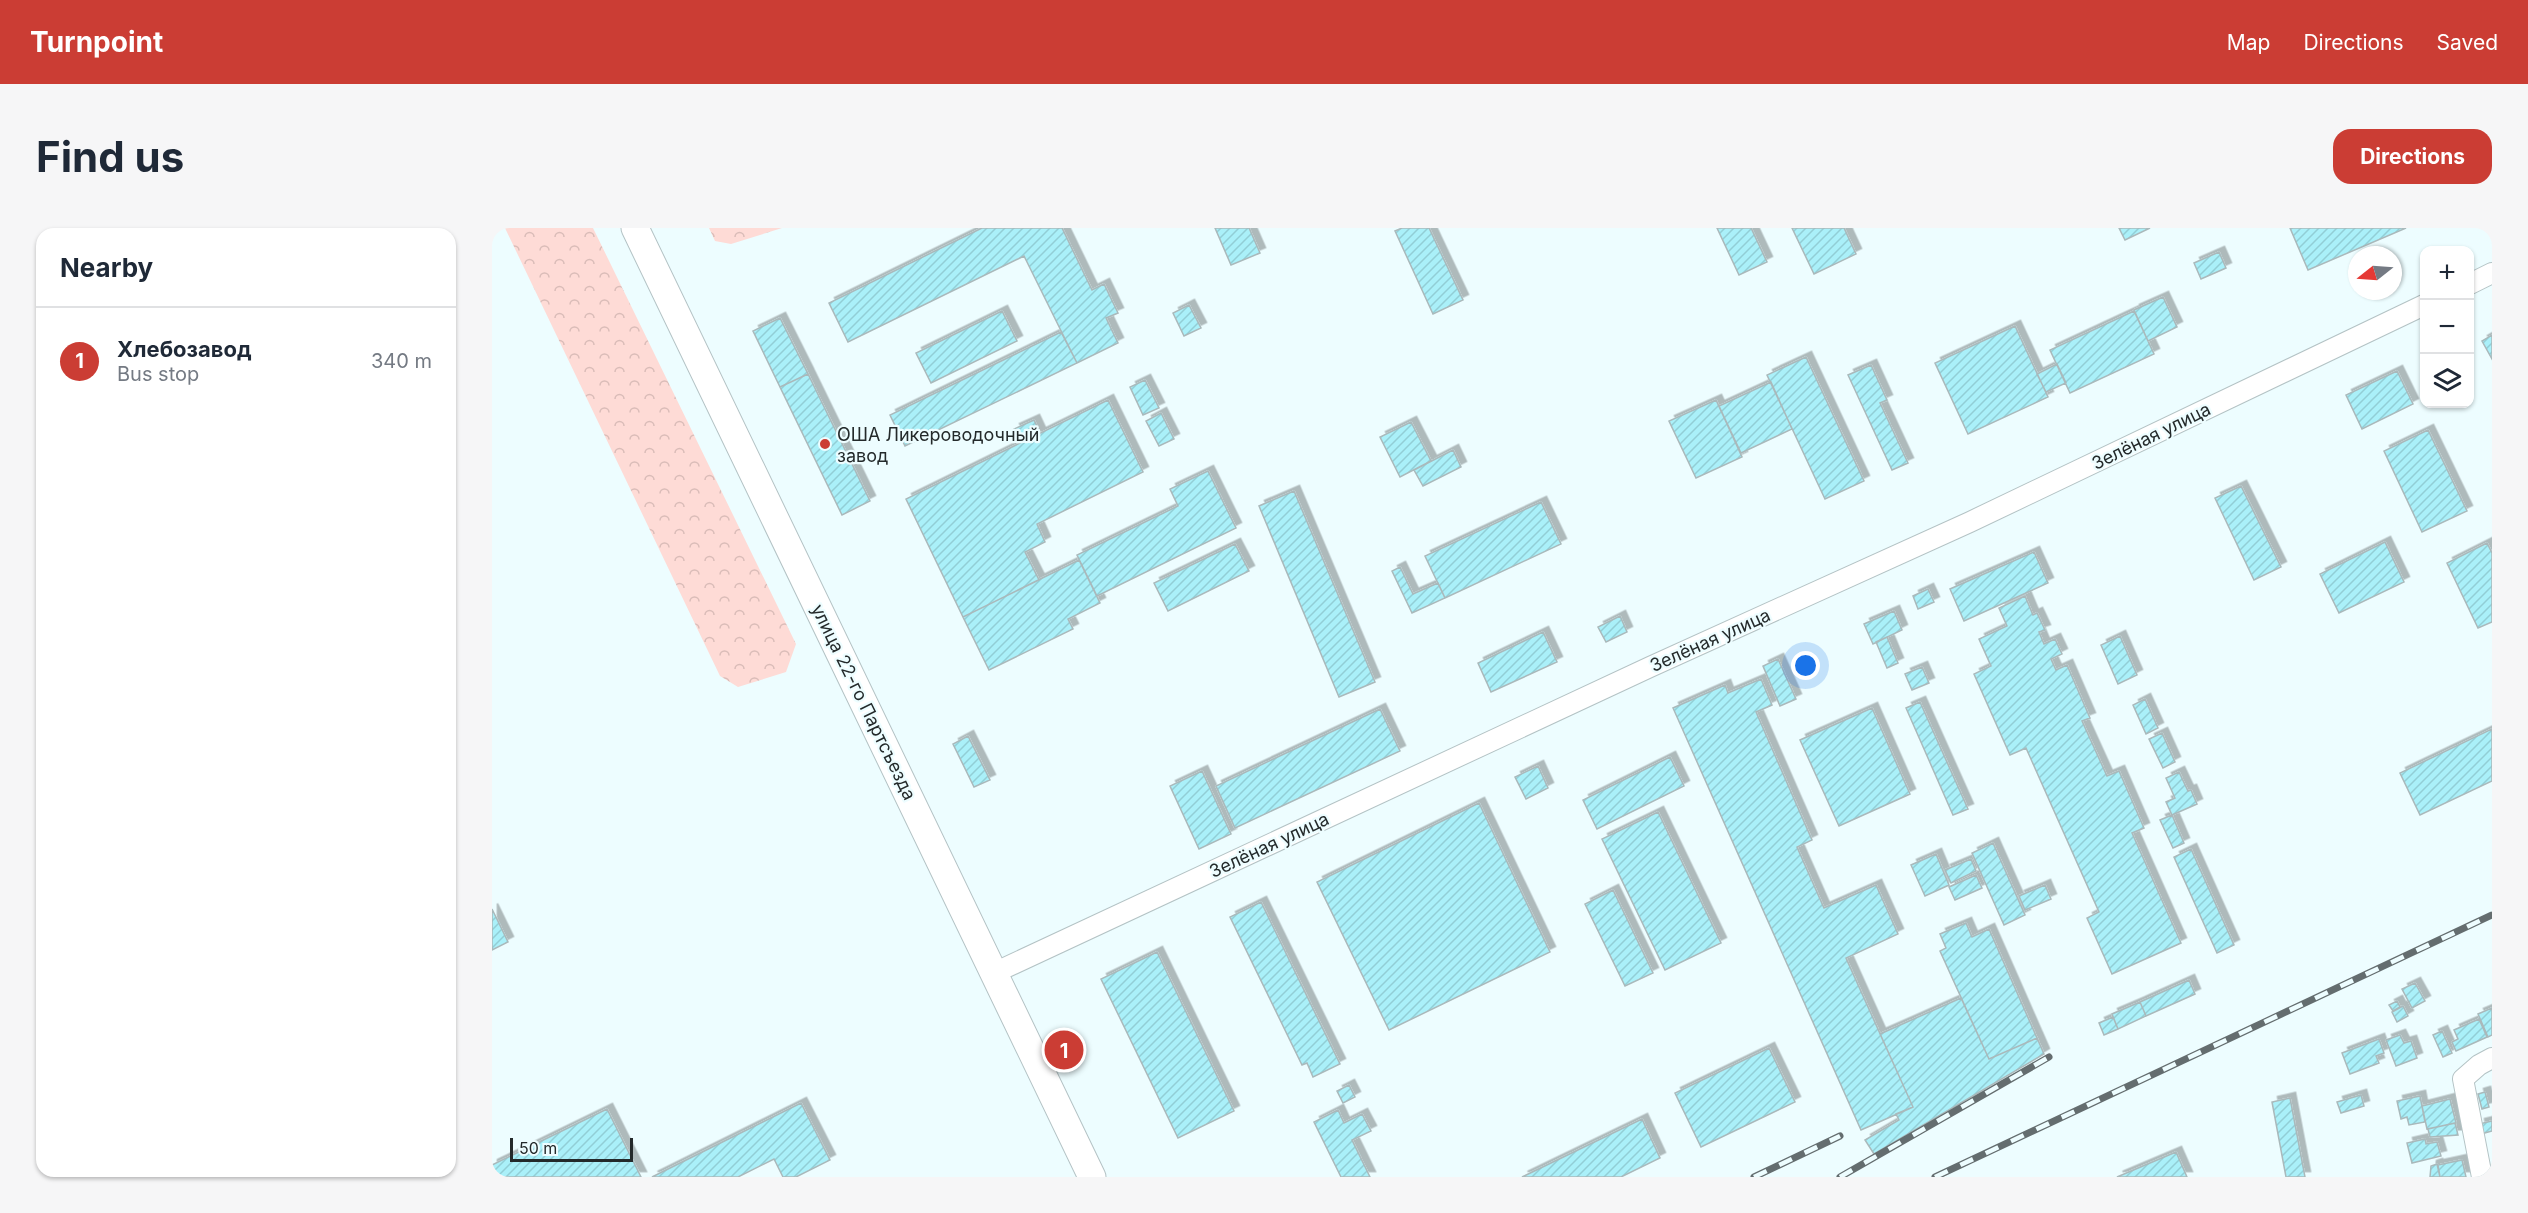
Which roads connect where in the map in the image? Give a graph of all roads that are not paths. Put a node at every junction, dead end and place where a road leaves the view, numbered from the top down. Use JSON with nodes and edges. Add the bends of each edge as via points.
{"nodes":[{"id":1,"x":635,"y":228,"type":"edge"},
{"id":2,"x":2492,"y":273,"type":"edge"},
{"id":3,"x":2474,"y":282,"type":"edge"},
{"id":4,"x":2420,"y":307,"type":"edge"},
{"id":5,"x":994,"y":973,"type":"junction"},
{"id":6,"x":2492,"y":1058,"type":"edge"},
{"id":7,"x":1092,"y":1177,"type":"edge"},
{"id":8,"x":2482,"y":1177,"type":"edge"}],
"edges":[{"from":1,"to":5,"type":"main road","name":"улица 22-го Партсъезда"},
{"from":2,"to":3,"type":"street"},
{"from":4,"to":5,"type":"street","name":"Зелёная улица","via":[[1970,522]]},
{"from":5,"to":7,"type":"main road","name":"улица 22-го Партсъезда"},
{"from":6,"to":8,"type":"street","via":[[2463,1079]]}]}
